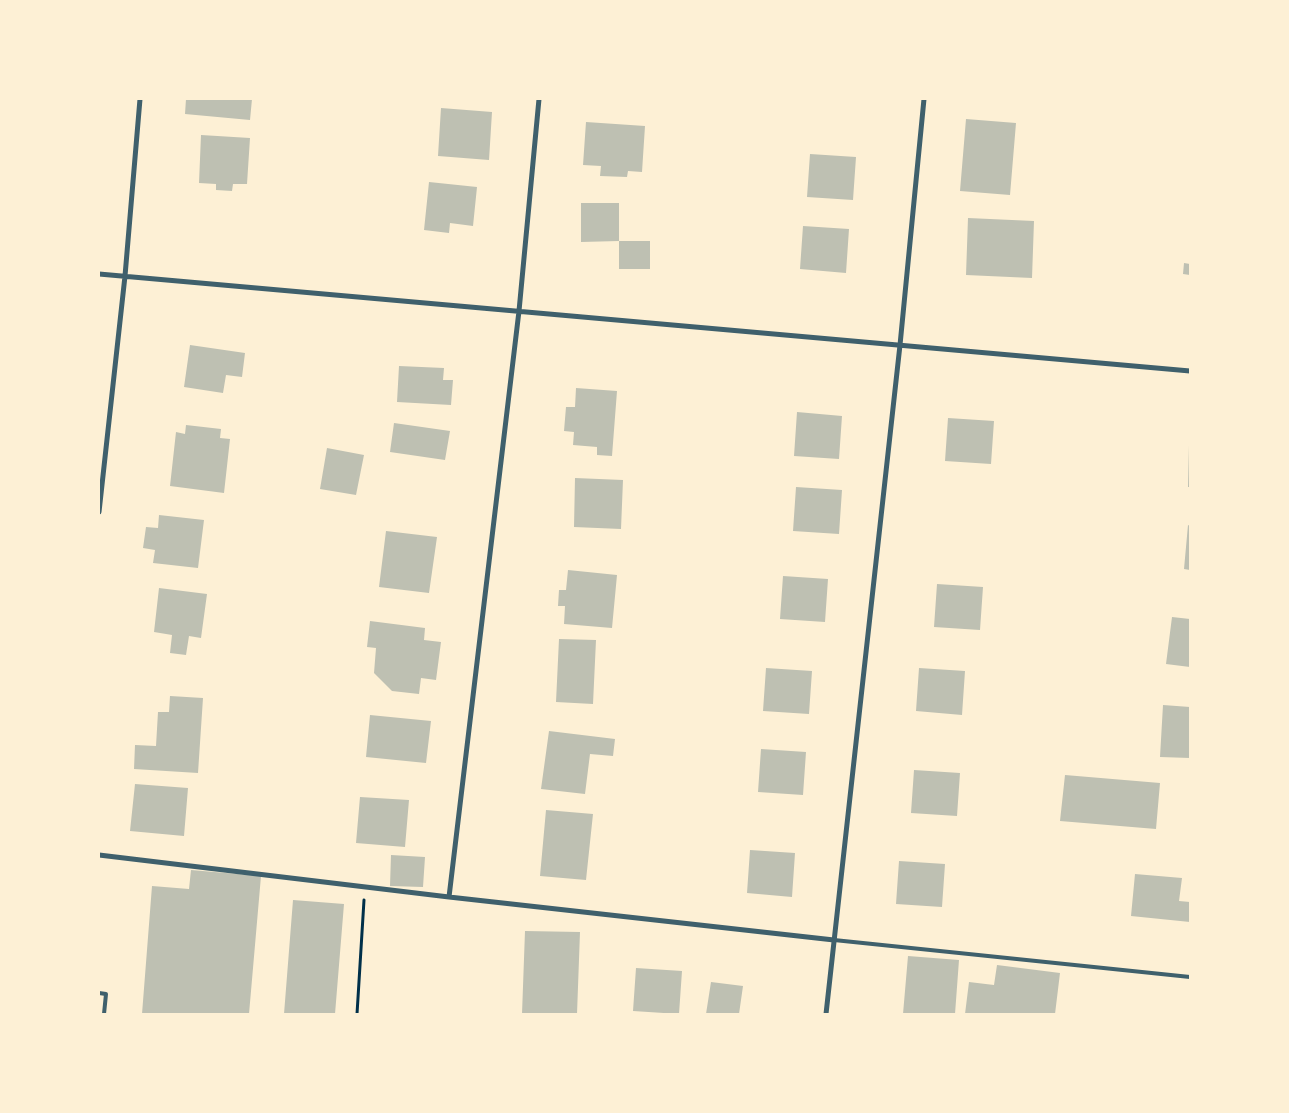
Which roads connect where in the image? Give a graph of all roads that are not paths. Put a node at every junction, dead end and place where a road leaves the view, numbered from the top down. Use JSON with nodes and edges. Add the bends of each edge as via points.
{"nodes":[{"id":1,"x":140,"y":99,"type":"edge"},
{"id":2,"x":539,"y":99,"type":"edge"},
{"id":3,"x":924,"y":99,"type":"edge"},
{"id":4,"x":99,"y":274,"type":"edge"},
{"id":5,"x":125,"y":276,"type":"junction"},
{"id":6,"x":519,"y":311,"type":"junction"},
{"id":7,"x":900,"y":345,"type":"junction"},
{"id":8,"x":1190,"y":371,"type":"edge"},
{"id":9,"x":99,"y":512,"type":"edge"},
{"id":10,"x":99,"y":855,"type":"edge"},
{"id":11,"x":449,"y":897,"type":"junction"},
{"id":12,"x":834,"y":940,"type":"junction"},
{"id":13,"x":1190,"y":977,"type":"edge"},
{"id":14,"x":99,"y":993,"type":"edge"},
{"id":15,"x":104,"y":1014,"type":"edge"},
{"id":16,"x":826,"y":1014,"type":"edge"}],
"edges":[{"from":1,"to":5,"type":"street"},
{"from":2,"to":6,"type":"street"},
{"from":3,"to":7,"type":"street"},
{"from":4,"to":5,"type":"street"},
{"from":5,"to":6,"type":"street"},
{"from":5,"to":9,"type":"street"},
{"from":6,"to":7,"type":"street"},
{"from":6,"to":11,"type":"street"},
{"from":7,"to":8,"type":"street"},
{"from":7,"to":12,"type":"street"},
{"from":10,"to":11,"type":"street"},
{"from":11,"to":12,"type":"street"},
{"from":12,"to":13,"type":"lane"},
{"from":12,"to":16,"type":"street"},
{"from":14,"to":15,"type":"lane","via":[[106,994]]}]}
